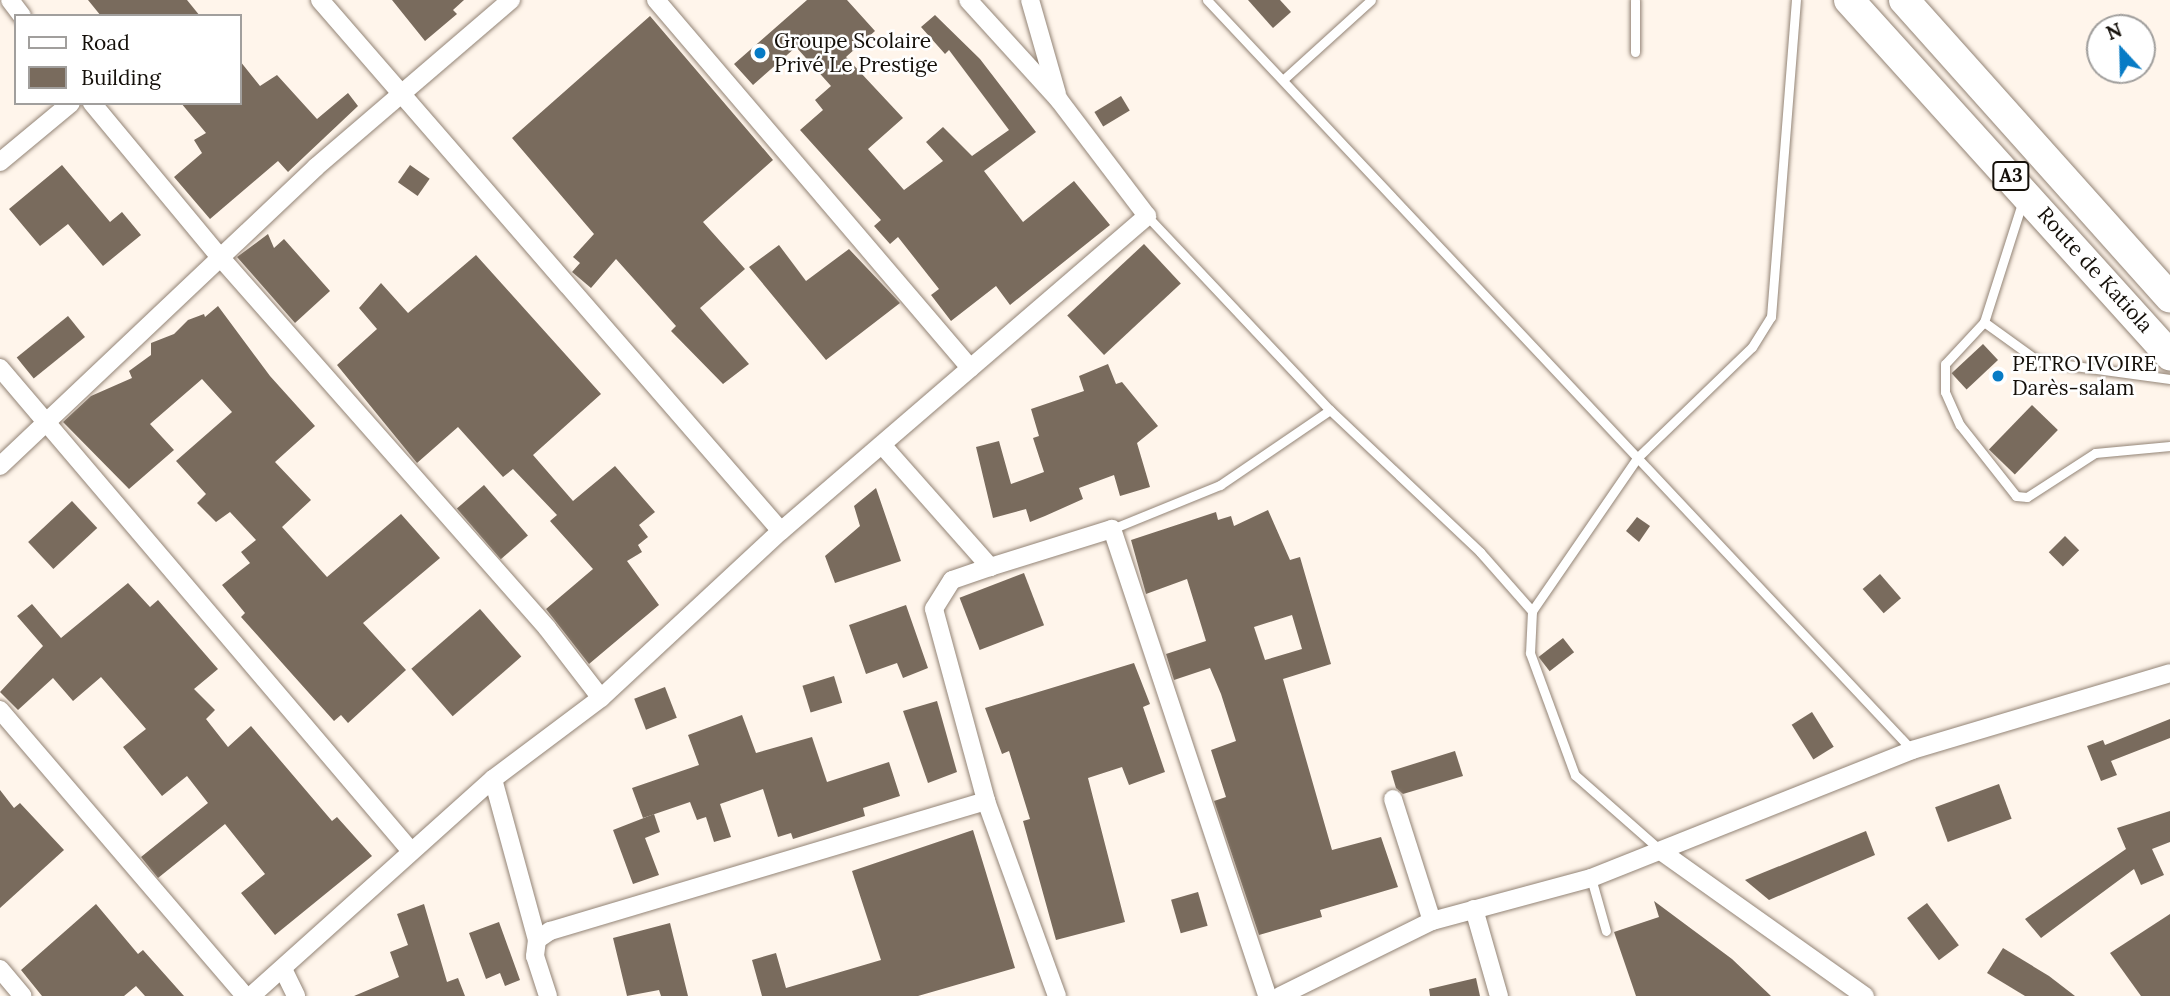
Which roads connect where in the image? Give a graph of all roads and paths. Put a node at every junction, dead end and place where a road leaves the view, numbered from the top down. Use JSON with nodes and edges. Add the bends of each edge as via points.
{"nodes":[{"id":1,"x":320,"y":0,"type":"edge"},
{"id":2,"x":511,"y":0,"type":"edge"},
{"id":3,"x":656,"y":0,"type":"edge"},
{"id":4,"x":968,"y":0,"type":"edge"},
{"id":5,"x":1030,"y":0,"type":"edge"},
{"id":6,"x":1207,"y":0,"type":"edge"},
{"id":7,"x":1371,"y":0,"type":"edge"},
{"id":8,"x":1635,"y":0,"type":"edge"},
{"id":9,"x":1796,"y":0,"type":"edge"},
{"id":10,"x":1849,"y":0,"type":"edge"},
{"id":11,"x":1904,"y":0,"type":"edge"},
{"id":12,"x":1635,"y":52,"type":"dead end"},
{"id":13,"x":1285,"y":78,"type":"junction"},
{"id":14,"x":401,"y":94,"type":"junction"},
{"id":15,"x":1059,"y":100,"type":"junction"},
{"id":16,"x":69,"y":105,"type":"edge"},
{"id":17,"x":94,"y":105,"type":"edge"},
{"id":18,"x":0,"y":162,"type":"edge"},
{"id":19,"x":2025,"y":191,"type":"junction"},
{"id":20,"x":1147,"y":216,"type":"junction"},
{"id":21,"x":220,"y":257,"type":"junction"},
{"id":22,"x":2170,"y":297,"type":"edge"},
{"id":23,"x":1984,"y":322,"type":"junction"},
{"id":24,"x":2170,"y":355,"type":"edge"},
{"id":25,"x":0,"y":368,"type":"edge"},
{"id":26,"x":970,"y":368,"type":"junction"},
{"id":27,"x":2170,"y":379,"type":"edge"},
{"id":28,"x":1330,"y":410,"type":"junction"},
{"id":29,"x":47,"y":422,"type":"junction"},
{"id":30,"x":883,"y":446,"type":"junction"},
{"id":31,"x":2170,"y":446,"type":"edge"},
{"id":32,"x":1638,"y":457,"type":"junction"},
{"id":33,"x":0,"y":466,"type":"edge"},
{"id":34,"x":1112,"y":529,"type":"junction"},
{"id":35,"x":782,"y":531,"type":"junction"},
{"id":36,"x":990,"y":567,"type":"junction"},
{"id":37,"x":1532,"y":611,"type":"junction"},
{"id":38,"x":2170,"y":673,"type":"edge"},
{"id":39,"x":601,"y":698,"type":"junction"},
{"id":40,"x":0,"y":710,"type":"edge"},
{"id":41,"x":1912,"y":750,"type":"junction"},
{"id":42,"x":493,"y":779,"type":"junction"},
{"id":43,"x":1394,"y":799,"type":"dead end"},
{"id":44,"x":986,"y":801,"type":"junction"},
{"id":45,"x":410,"y":850,"type":"junction"},
{"id":46,"x":1662,"y":852,"type":"junction"},
{"id":47,"x":1591,"y":878,"type":"junction"},
{"id":48,"x":1474,"y":909,"type":"junction"},
{"id":49,"x":1432,"y":921,"type":"junction"},
{"id":50,"x":1606,"y":931,"type":"dead end"},
{"id":51,"x":537,"y":940,"type":"junction"},
{"id":52,"x":0,"y":969,"type":"edge"},
{"id":53,"x":283,"y":969,"type":"junction"},
{"id":54,"x":23,"y":996,"type":"edge"},
{"id":55,"x":244,"y":996,"type":"edge"},
{"id":56,"x":251,"y":996,"type":"edge"},
{"id":57,"x":296,"y":996,"type":"edge"},
{"id":58,"x":548,"y":996,"type":"edge"},
{"id":59,"x":1057,"y":996,"type":"edge"},
{"id":60,"x":1267,"y":996,"type":"edge"},
{"id":61,"x":1280,"y":996,"type":"edge"},
{"id":62,"x":1499,"y":996,"type":"edge"},
{"id":63,"x":1865,"y":996,"type":"edge"}],
"edges":[{"from":1,"to":14,"type":"street"},
{"from":2,"to":14,"type":"street"},
{"from":3,"to":26,"type":"street"},
{"from":4,"to":15,"type":"street"},
{"from":5,"to":15,"type":"street"},
{"from":6,"to":13,"type":"lane"},
{"from":7,"to":13,"type":"lane"},
{"from":8,"to":12,"type":"lane"},
{"from":9,"to":32,"type":"lane","via":[[1771,317],[1752,347]]},
{"from":10,"to":19,"type":"highway","name":"Route de Katiola","number":"A3"},
{"from":11,"to":22,"type":"highway","name":"Route de Katiola","number":"A3"},
{"from":13,"to":32,"type":"lane"},
{"from":14,"to":21,"type":"street"},
{"from":14,"to":35,"type":"street"},
{"from":15,"to":20,"type":"street"},
{"from":16,"to":18,"type":"street"},
{"from":17,"to":21,"type":"street"},
{"from":19,"to":23,"type":"lane"},
{"from":19,"to":24,"type":"highway","name":"Route de Katiola","number":"A3"},
{"from":20,"to":26,"type":"street"},
{"from":20,"to":28,"type":"lane"},
{"from":21,"to":29,"type":"street"},
{"from":21,"to":39,"type":"street","via":[[547,628]]},
{"from":23,"to":27,"type":"lane","via":[[2039,361]]},
{"from":23,"to":31,"type":"lane","via":[[1945,364],[1945,392],[1960,425],[2016,496],[2027,497],[2095,453]]},
{"from":25,"to":29,"type":"street"},
{"from":26,"to":30,"type":"street"},
{"from":28,"to":34,"type":"lane","via":[[1220,485]]},
{"from":28,"to":37,"type":"lane","via":[[1480,552]]},
{"from":29,"to":33,"type":"street"},
{"from":29,"to":45,"type":"street"},
{"from":30,"to":35,"type":"street"},
{"from":30,"to":36,"type":"street"},
{"from":32,"to":37,"type":"lane"},
{"from":32,"to":41,"type":"lane"},
{"from":34,"to":36,"type":"street"},
{"from":34,"to":60,"type":"street"},
{"from":35,"to":39,"type":"street"},
{"from":36,"to":44,"type":"street","via":[[952,580],[933,609]]},
{"from":37,"to":46,"type":"lane","via":[[1530,653],[1575,775]]},
{"from":38,"to":41,"type":"street"},
{"from":39,"to":42,"type":"street"},
{"from":40,"to":55,"type":"street"},
{"from":41,"to":46,"type":"street"},
{"from":42,"to":45,"type":"street"},
{"from":42,"to":51,"type":"street"},
{"from":43,"to":49,"type":"street"},
{"from":44,"to":51,"type":"street","via":[[550,931]]},
{"from":44,"to":59,"type":"street"},
{"from":45,"to":53,"type":"street"},
{"from":46,"to":47,"type":"street"},
{"from":46,"to":63,"type":"street"},
{"from":47,"to":48,"type":"street"},
{"from":47,"to":50,"type":"lane"},
{"from":48,"to":49,"type":"street"},
{"from":48,"to":62,"type":"street"},
{"from":49,"to":61,"type":"street"},
{"from":51,"to":58,"type":"street","via":[[535,956]]},
{"from":52,"to":54,"type":"street"},
{"from":53,"to":56,"type":"street"},
{"from":53,"to":57,"type":"street"}]}
